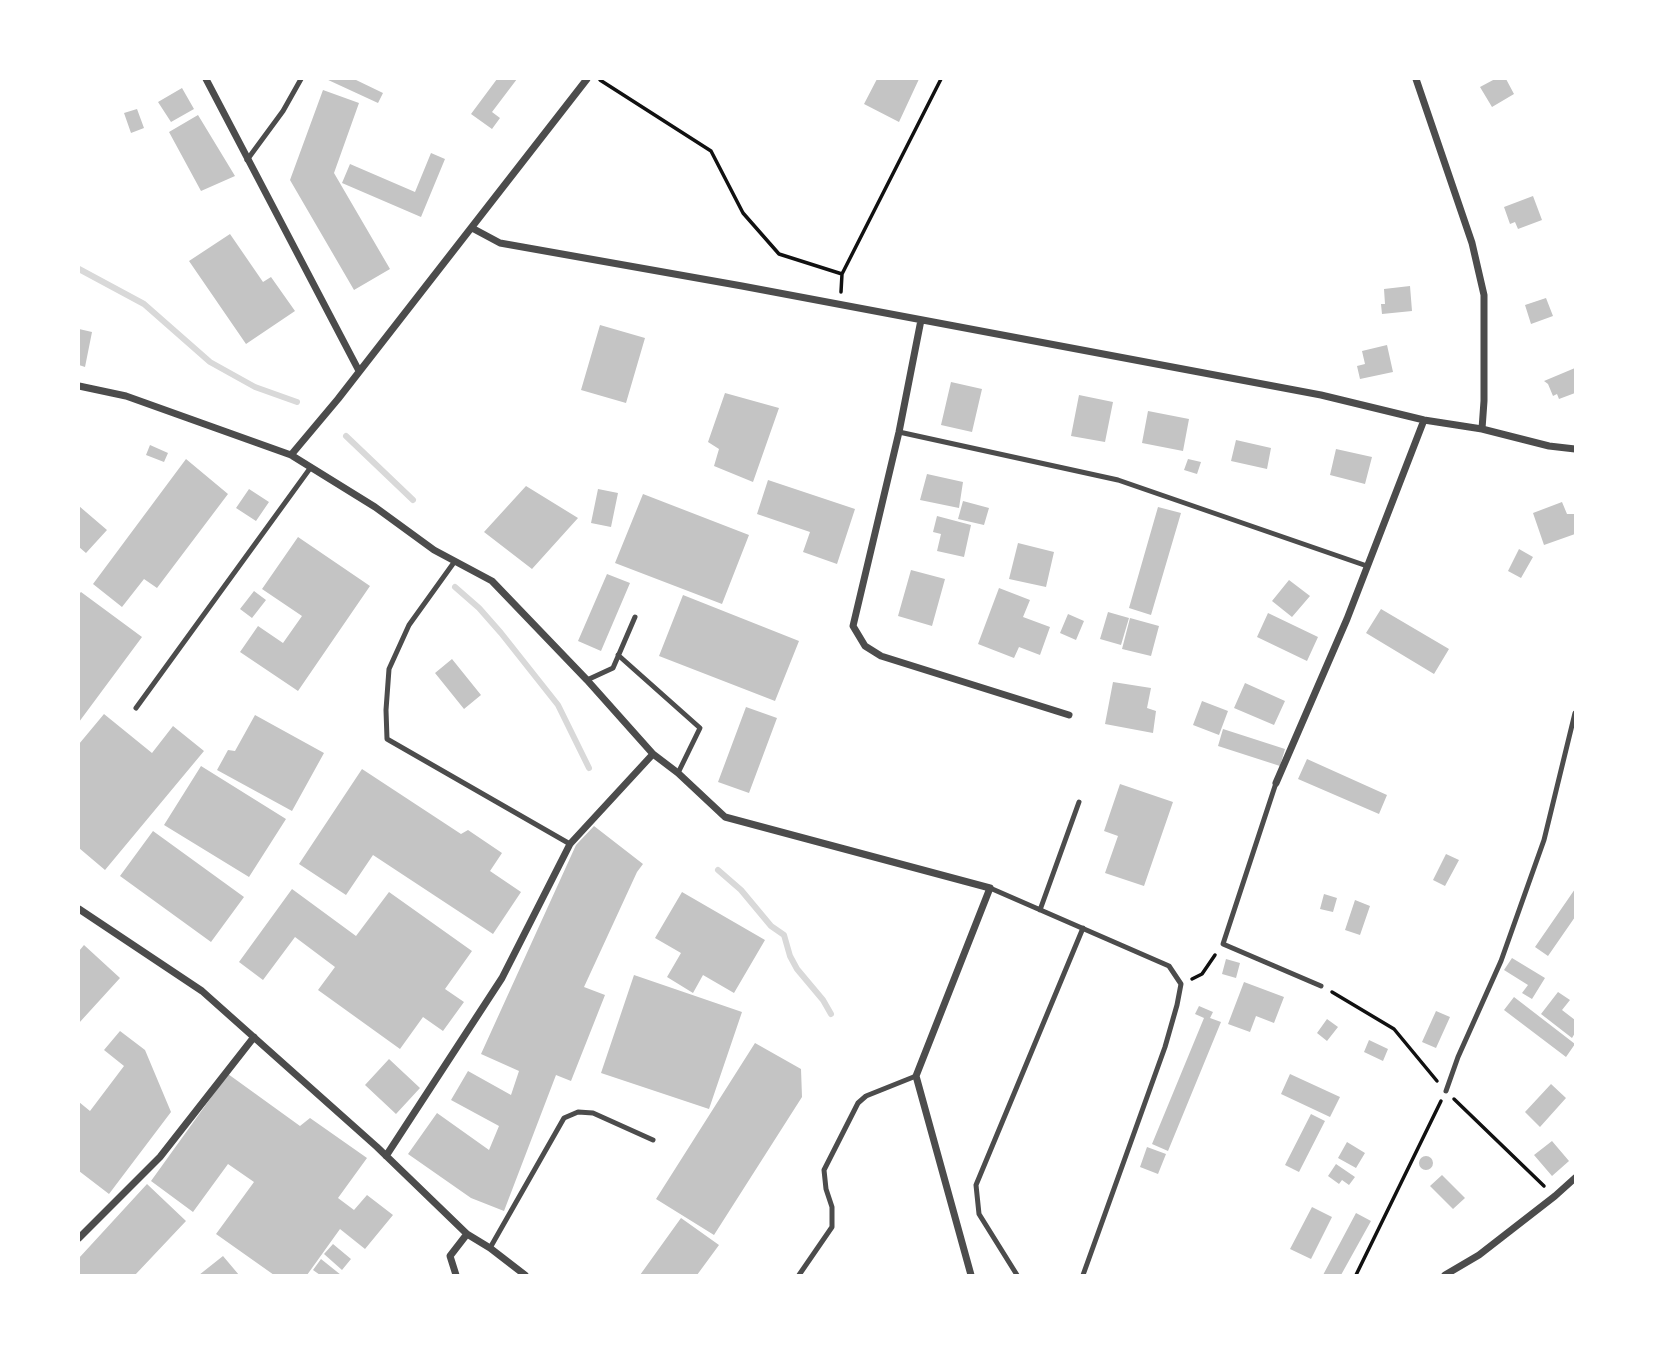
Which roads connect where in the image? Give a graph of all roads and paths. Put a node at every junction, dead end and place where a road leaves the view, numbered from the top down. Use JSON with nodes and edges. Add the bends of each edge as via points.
{"nodes":[{"id":1,"x":206,"y":79,"type":"edge"},
{"id":2,"x":301,"y":79,"type":"edge"},
{"id":3,"x":587,"y":79,"type":"edge"},
{"id":4,"x":598,"y":79,"type":"edge"},
{"id":5,"x":941,"y":79,"type":"edge"},
{"id":6,"x":1416,"y":79,"type":"edge"},
{"id":7,"x":247,"y":160,"type":"junction"},
{"id":8,"x":472,"y":228,"type":"junction"},
{"id":9,"x":842,"y":274,"type":"junction"},
{"id":10,"x":840,"y":305,"type":"junction"},
{"id":11,"x":921,"y":320,"type":"junction"},
{"id":12,"x":359,"y":371,"type":"junction"},
{"id":13,"x":79,"y":386,"type":"edge"},
{"id":14,"x":1424,"y":420,"type":"junction"},
{"id":15,"x":1482,"y":429,"type":"junction"},
{"id":16,"x":899,"y":432,"type":"junction"},
{"id":17,"x":1575,"y":449,"type":"edge"},
{"id":18,"x":291,"y":455,"type":"junction"},
{"id":19,"x":311,"y":467,"type":"junction"},
{"id":20,"x":455,"y":561,"type":"junction"},
{"id":21,"x":1367,"y":566,"type":"junction"},
{"id":22,"x":635,"y":617,"type":"dead end"},
{"id":23,"x":618,"y":655,"type":"junction"},
{"id":24,"x":587,"y":680,"type":"junction"},
{"id":25,"x":136,"y":708,"type":"dead end"},
{"id":26,"x":1575,"y":713,"type":"edge"},
{"id":27,"x":1069,"y":715,"type":"dead end"},
{"id":28,"x":653,"y":754,"type":"junction"},
{"id":29,"x":678,"y":773,"type":"junction"},
{"id":30,"x":1276,"y":783,"type":"joint"},
{"id":31,"x":1079,"y":802,"type":"dead end"},
{"id":32,"x":570,"y":844,"type":"junction"},
{"id":33,"x":990,"y":888,"type":"junction"},
{"id":34,"x":79,"y":909,"type":"edge"},
{"id":35,"x":1040,"y":910,"type":"junction"},
{"id":36,"x":1083,"y":928,"type":"junction"},
{"id":37,"x":1223,"y":944,"type":"junction"},
{"id":38,"x":1202,"y":974,"type":"dead end"},
{"id":39,"x":1321,"y":986,"type":"dead end"},
{"id":40,"x":254,"y":1037,"type":"junction"},
{"id":41,"x":916,"y":1076,"type":"junction"},
{"id":42,"x":1446,"y":1091,"type":"joint"},
{"id":43,"x":653,"y":1140,"type":"dead end"},
{"id":44,"x":386,"y":1156,"type":"junction"},
{"id":45,"x":1575,"y":1178,"type":"edge"},
{"id":46,"x":467,"y":1234,"type":"junction"},
{"id":47,"x":79,"y":1238,"type":"edge"},
{"id":48,"x":490,"y":1248,"type":"junction"},
{"id":49,"x":456,"y":1275,"type":"edge"},
{"id":50,"x":524,"y":1275,"type":"edge"},
{"id":51,"x":799,"y":1275,"type":"edge"},
{"id":52,"x":971,"y":1275,"type":"edge"},
{"id":53,"x":1017,"y":1275,"type":"edge"},
{"id":54,"x":1083,"y":1275,"type":"edge"},
{"id":55,"x":1356,"y":1275,"type":"edge"},
{"id":56,"x":1445,"y":1275,"type":"edge"}],
"edges":[{"from":1,"to":7,"type":"street"},
{"from":2,"to":7,"type":"lane"},
{"from":3,"to":8,"type":"street"},
{"from":4,"to":9,"type":"path","via":[[711,151],[743,213],[779,254]]},
{"from":5,"to":9,"type":"path"},
{"from":6,"to":15,"type":"street","via":[[1472,243],[1484,295]]},
{"from":7,"to":12,"type":"street"},
{"from":8,"to":10,"type":"street","via":[[500,243]]},
{"from":8,"to":12,"type":"street"},
{"from":9,"to":10,"type":"path"},
{"from":10,"to":11,"type":"street"},
{"from":11,"to":14,"type":"street","via":[[1321,394]]},
{"from":11,"to":16,"type":"street"},
{"from":12,"to":18,"type":"street"},
{"from":13,"to":18,"type":"street","via":[[126,396]]},
{"from":14,"to":15,"type":"street"},
{"from":14,"to":21,"type":"street"},
{"from":15,"to":17,"type":"street"},
{"from":16,"to":21,"type":"lane","via":[[1118,480]]},
{"from":16,"to":27,"type":"street","via":[[853,625],[865,646],[881,656]]},
{"from":18,"to":19,"type":"street"},
{"from":19,"to":20,"type":"street"},
{"from":19,"to":25,"type":"lane"},
{"from":20,"to":24,"type":"street","via":[[492,581]]},
{"from":20,"to":32,"type":"lane","via":[[409,625],[389,669],[387,739]]},
{"from":21,"to":30,"type":"street"},
{"from":22,"to":23,"type":"lane"},
{"from":23,"to":24,"type":"lane","via":[[613,668]]},
{"from":23,"to":29,"type":"lane","via":[[700,728]]},
{"from":24,"to":28,"type":"street"},
{"from":26,"to":42,"type":"lane","via":[[1544,840],[1501,961]]},
{"from":28,"to":29,"type":"street"},
{"from":28,"to":32,"type":"street"},
{"from":29,"to":33,"type":"street","via":[[725,817]]},
{"from":30,"to":37,"type":"lane"},
{"from":31,"to":35,"type":"lane"},
{"from":32,"to":44,"type":"street","via":[[502,978]]},
{"from":33,"to":35,"type":"lane"},
{"from":33,"to":41,"type":"street"},
{"from":34,"to":40,"type":"street","via":[[202,991]]},
{"from":35,"to":36,"type":"lane"},
{"from":36,"to":53,"type":"lane","via":[[976,1185],[979,1214]]},
{"from":36,"to":54,"type":"lane","via":[[1169,966],[1181,984],[1165,1047]]},
{"from":37,"to":38,"type":"path"},
{"from":37,"to":39,"type":"lane"},
{"from":40,"to":44,"type":"street"},
{"from":40,"to":47,"type":"street","via":[[160,1157]]},
{"from":41,"to":51,"type":"lane","via":[[858,1103],[824,1170],[832,1227]]},
{"from":41,"to":52,"type":"street"},
{"from":42,"to":55,"type":"path"},
{"from":43,"to":48,"type":"lane","via":[[593,1113],[578,1112],[564,1118]]},
{"from":44,"to":46,"type":"street"},
{"from":45,"to":56,"type":"street","via":[[1479,1255]]},
{"from":46,"to":48,"type":"street"},
{"from":46,"to":49,"type":"street","via":[[450,1256]]},
{"from":48,"to":50,"type":"street"}]}
